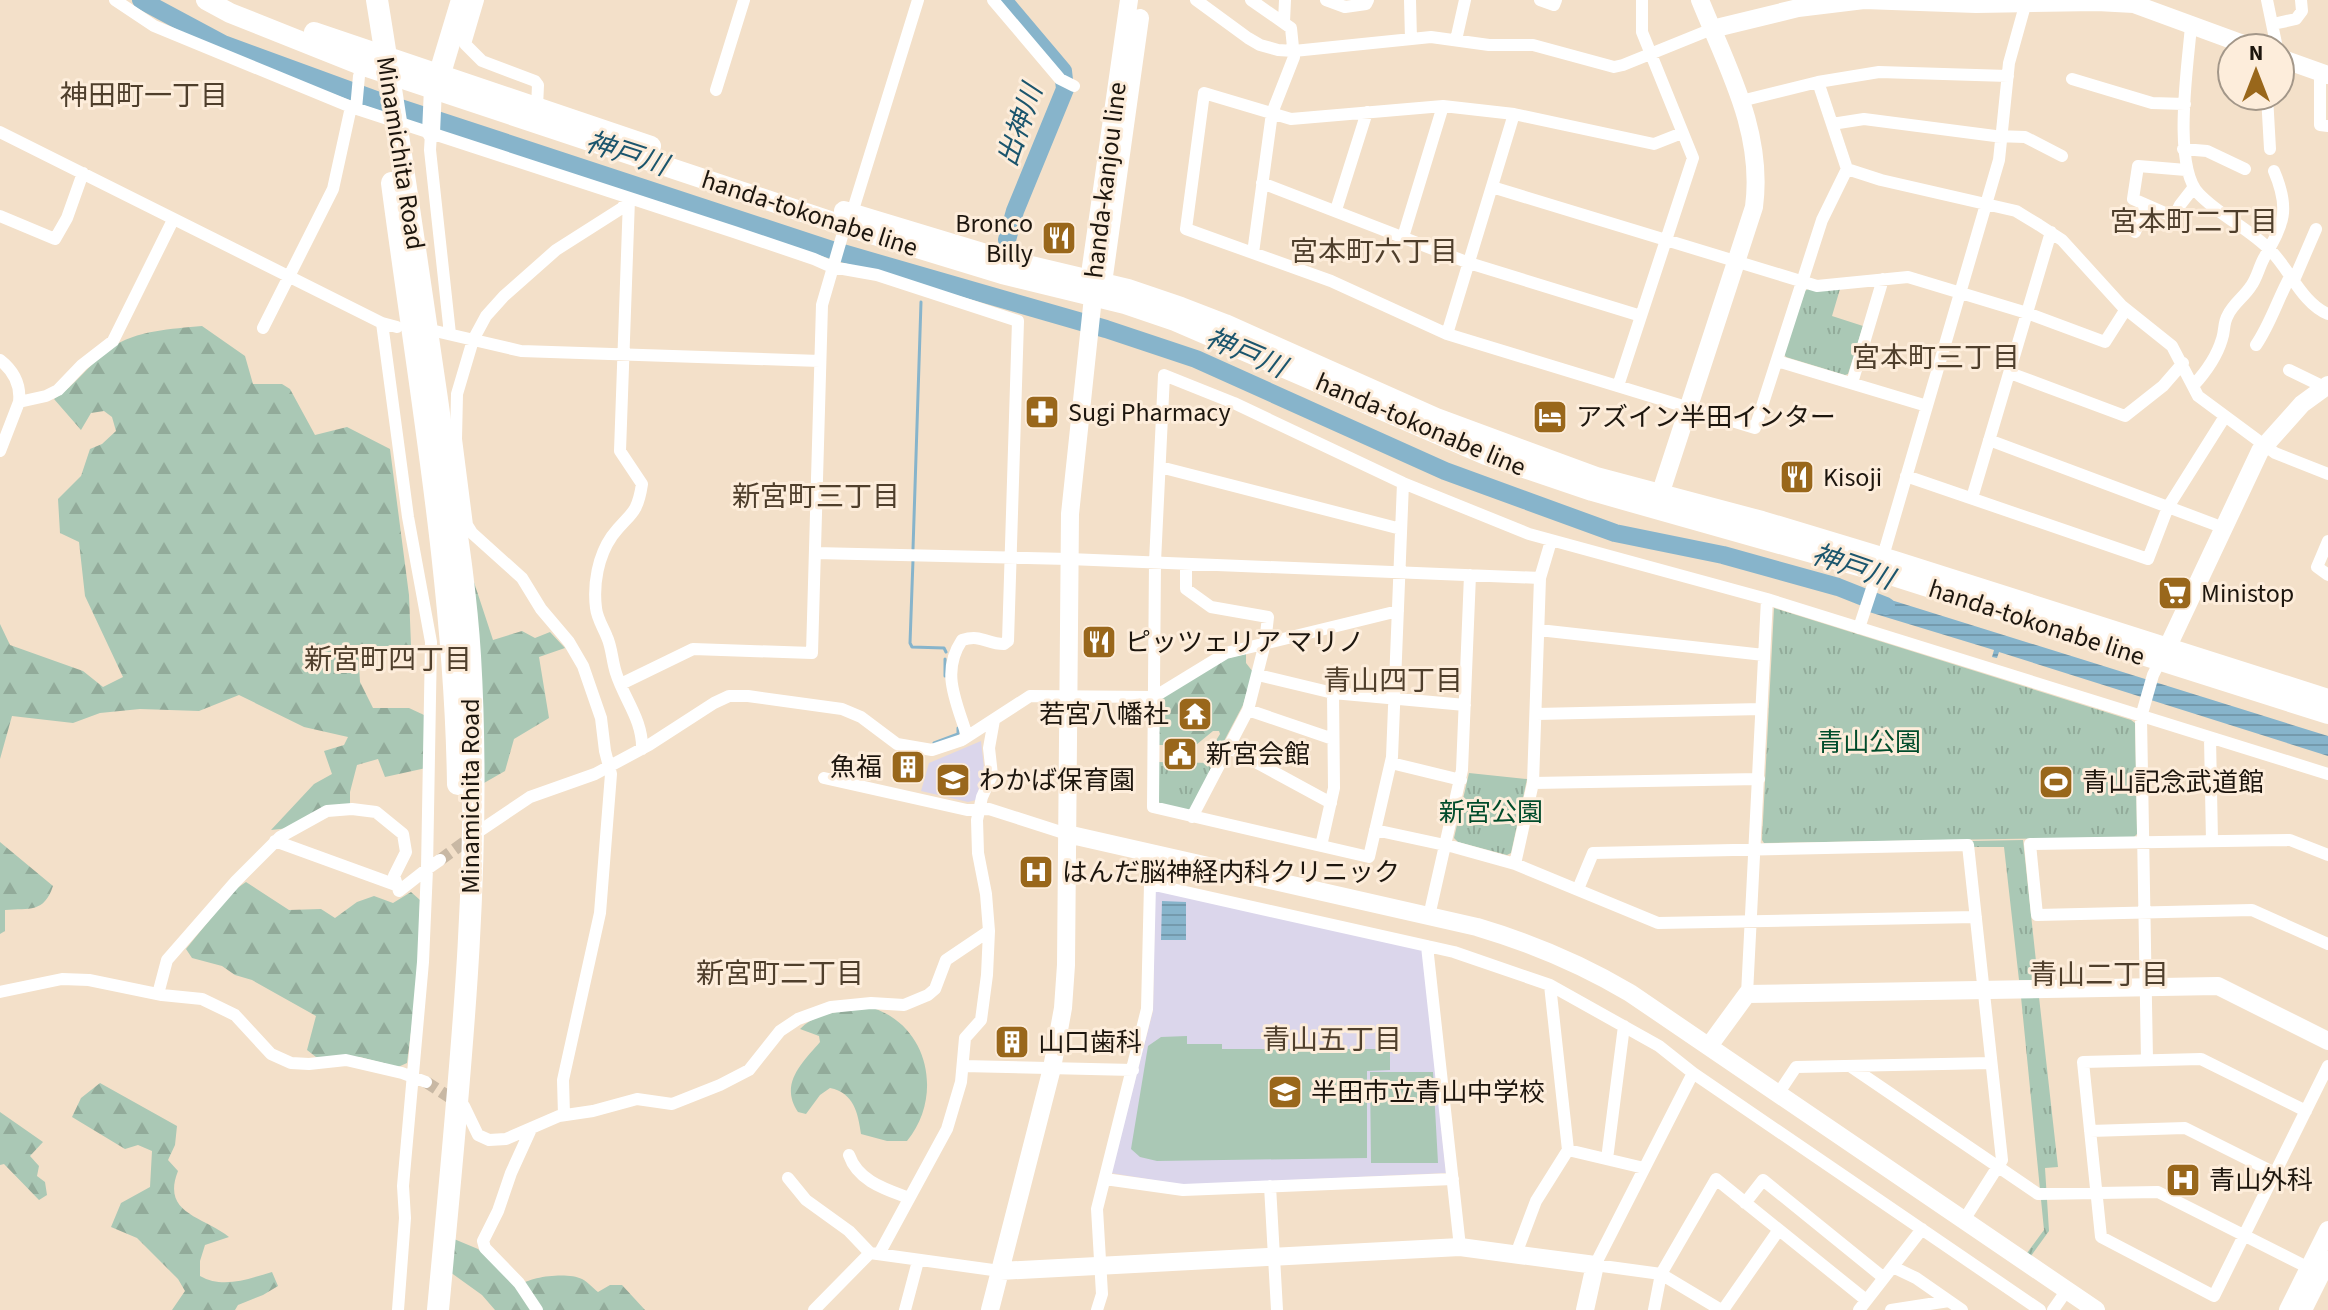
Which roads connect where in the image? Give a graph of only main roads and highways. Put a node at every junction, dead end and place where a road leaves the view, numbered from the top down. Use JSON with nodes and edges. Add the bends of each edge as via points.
{"nodes":[{"id":1,"x":206,"y":0,"type":"edge"},
{"id":2,"x":219,"y":0,"type":"edge"},
{"id":3,"x":363,"y":0,"type":"edge"},
{"id":4,"x":377,"y":0,"type":"edge"},
{"id":5,"x":387,"y":0,"type":"edge"},
{"id":6,"x":448,"y":0,"type":"edge"},
{"id":7,"x":462,"y":0,"type":"edge"},
{"id":8,"x":381,"y":35,"type":"junction"},
{"id":9,"x":433,"y":83,"type":"junction"},
{"id":10,"x":398,"y":134,"type":"junction"},
{"id":11,"x":846,"y":225,"type":"junction"},
{"id":12,"x":2160,"y":662,"type":"junction"},
{"id":13,"x":2328,"y":699,"type":"edge"},
{"id":14,"x":2328,"y":714,"type":"edge"},
{"id":15,"x":425,"y":1310,"type":"edge"},
{"id":16,"x":438,"y":1310,"type":"edge"}],
"edges":[{"from":1,"to":9,"type":"main road","name":"handa-tokonabe line","via":[[358,70]]},
{"from":2,"to":9,"type":"main road","name":"handa-tokonabe line"},
{"from":3,"to":8,"type":"highway","name":"Minamichita Road"},
{"from":4,"to":8,"type":"highway","name":"Minamichita Road"},
{"from":5,"to":8,"type":"highway"},
{"from":6,"to":9,"type":"highway"},
{"from":7,"to":9,"type":"highway"},
{"from":8,"to":10,"type":"highway","name":"Minamichita Road"},
{"from":9,"to":11,"type":"main road","name":"handa-tokonabe line"},
{"from":9,"to":11,"type":"main road","name":"handa-tokonabe line","via":[[537,107]]},
{"from":10,"to":15,"type":"highway","name":"Minamichita Road","via":[[457,723],[456,886]]},
{"from":10,"to":16,"type":"highway","name":"Minamichita Road","via":[[461,576],[473,721],[470,893]]},
{"from":11,"to":12,"type":"main road","name":"handa-tokonabe line","via":[[1006,260],[1094,294],[1128,289],[1225,324],[1491,441],[1658,502],[1762,521],[1877,572]]},
{"from":12,"to":13,"type":"main road","name":"handa-tokonabe line"},
{"from":12,"to":14,"type":"main road","name":"handa-tokonabe line"}]}
